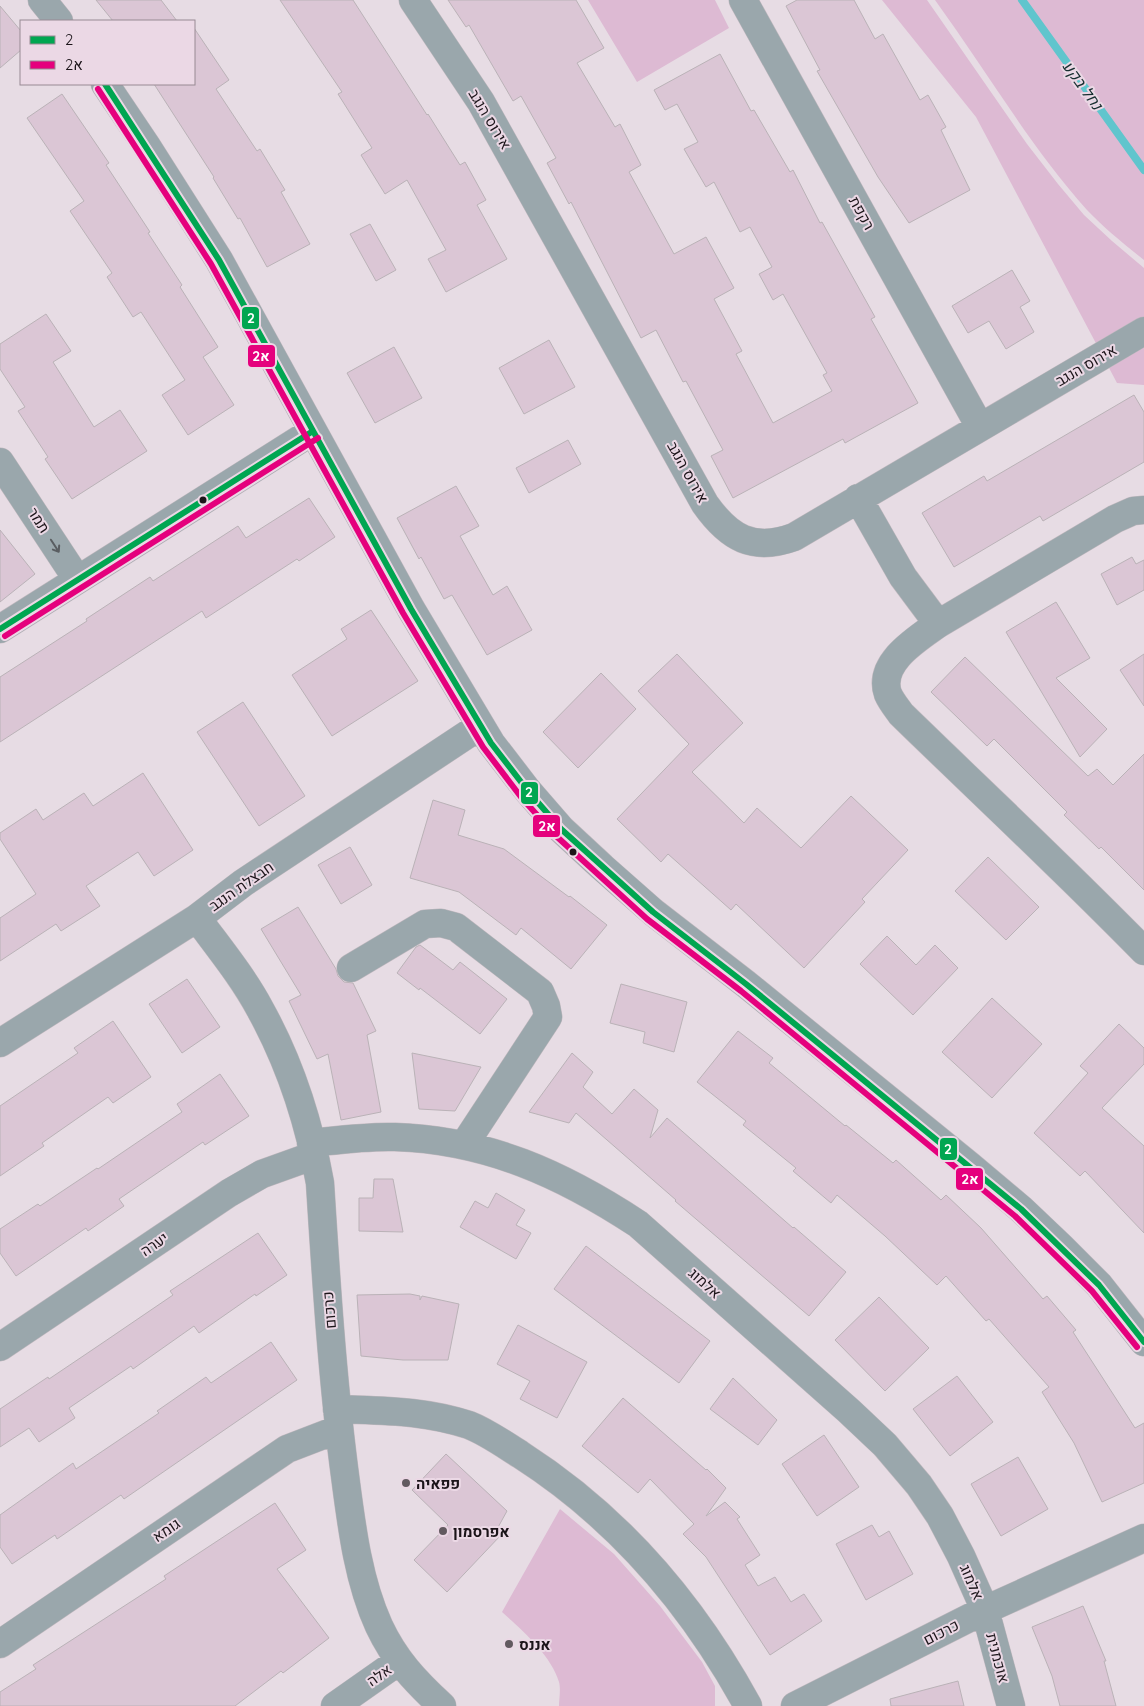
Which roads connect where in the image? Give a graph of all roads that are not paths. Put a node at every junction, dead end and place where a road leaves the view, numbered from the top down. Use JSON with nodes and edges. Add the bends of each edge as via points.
{"nodes":[{"id":1,"x":42,"y":0,"type":"edge"},
{"id":2,"x":412,"y":0,"type":"edge"},
{"id":3,"x":743,"y":0,"type":"edge"},
{"id":4,"x":58,"y":20,"type":"edge"},
{"id":5,"x":106,"y":85,"type":"edge"},
{"id":6,"x":1144,"y":331,"type":"edge"},
{"id":7,"x":980,"y":427,"type":"junction"},
{"id":8,"x":313,"y":431,"type":"junction"},
{"id":9,"x":0,"y":462,"type":"edge"},
{"id":10,"x":858,"y":498,"type":"junction"},
{"id":11,"x":1144,"y":510,"type":"edge"},
{"id":12,"x":77,"y":579,"type":"junction"},
{"id":13,"x":938,"y":624,"type":"junction"},
{"id":14,"x":0,"y":628,"type":"edge"},
{"id":15,"x":480,"y":726,"type":"junction"},
{"id":16,"x":197,"y":918,"type":"junction"},
{"id":17,"x":1144,"y":951,"type":"edge"},
{"id":18,"x":351,"y":968,"type":"dead end"},
{"id":19,"x":0,"y":1043,"type":"edge"},
{"id":20,"x":464,"y":1146,"type":"junction"},
{"id":21,"x":313,"y":1149,"type":"junction"},
{"id":22,"x":1144,"y":1342,"type":"edge"},
{"id":23,"x":0,"y":1346,"type":"edge"},
{"id":24,"x":338,"y":1419,"type":"junction"},
{"id":25,"x":1144,"y":1538,"type":"edge"},
{"id":26,"x":985,"y":1610,"type":"junction"},
{"id":27,"x":0,"y":1644,"type":"edge"},
{"id":28,"x":399,"y":1661,"type":"junction"},
{"id":29,"x":335,"y":1706,"type":"edge"},
{"id":30,"x":442,"y":1706,"type":"edge"},
{"id":31,"x":748,"y":1706,"type":"edge"},
{"id":32,"x":795,"y":1706,"type":"edge"},
{"id":33,"x":1011,"y":1706,"type":"edge"}],
"edges":[{"from":1,"to":4,"type":"street"},
{"from":2,"to":10,"type":"street","name":"אירוס הנגב","via":[[481,102],[714,516],[742,539],[773,543],[794,537]]},
{"from":3,"to":7,"type":"street","name":"רקפת"},
{"from":5,"to":8,"type":"street","via":[[219,260]]},
{"from":6,"to":7,"type":"street","name":"אירוס הנגב"},
{"from":7,"to":10,"type":"street","name":"אירוס הנגב"},
{"from":8,"to":12,"type":"street"},
{"from":8,"to":15,"type":"street"},
{"from":9,"to":12,"type":"street","name":"תמר","one_way":true},
{"from":10,"to":13,"type":"street","via":[[903,577]]},
{"from":11,"to":13,"type":"street","via":[[1115,519]]},
{"from":12,"to":14,"type":"street"},
{"from":13,"to":17,"type":"street","via":[[892,664],[886,682],[892,702]]},
{"from":15,"to":16,"type":"street","name":"חבצלת הנגב","via":[[243,883]]},
{"from":15,"to":22,"type":"street","via":[[528,791],[602,868],[1021,1209],[1099,1285]]},
{"from":16,"to":19,"type":"street","name":"חבצלת הנגב"},
{"from":16,"to":21,"type":"street","name":"כרכום","via":[[260,1009],[300,1098]]},
{"from":18,"to":20,"type":"street","via":[[413,930],[425,924],[441,923],[456,927],[540,992],[548,1017]]},
{"from":20,"to":21,"type":"street","name":"אלמוג","via":[[393,1137]]},
{"from":20,"to":26,"type":"street","name":"אלמוג","via":[[521,1161],[568,1182],[638,1224],[835,1398],[885,1446],[919,1485],[961,1556]]},
{"from":21,"to":23,"type":"street","name":"יערה","via":[[229,1193]]},
{"from":21,"to":24,"type":"street","name":"כרכום","via":[[320,1183]]},
{"from":24,"to":27,"type":"street","name":"גומא","via":[[287,1449]]},
{"from":24,"to":28,"type":"street","name":"כרכום","via":[[360,1568],[379,1626]]},
{"from":24,"to":31,"type":"street","via":[[401,1411],[436,1415],[471,1426],[542,1469],[580,1498],[651,1565],[706,1636]]},
{"from":25,"to":26,"type":"street","name":"כרכום"},
{"from":26,"to":32,"type":"street","name":"כרכום"},
{"from":26,"to":33,"type":"street","name":"אוכמנית"},
{"from":28,"to":29,"type":"street","name":"אלה"},
{"from":28,"to":30,"type":"street","name":"כרכום"}]}
